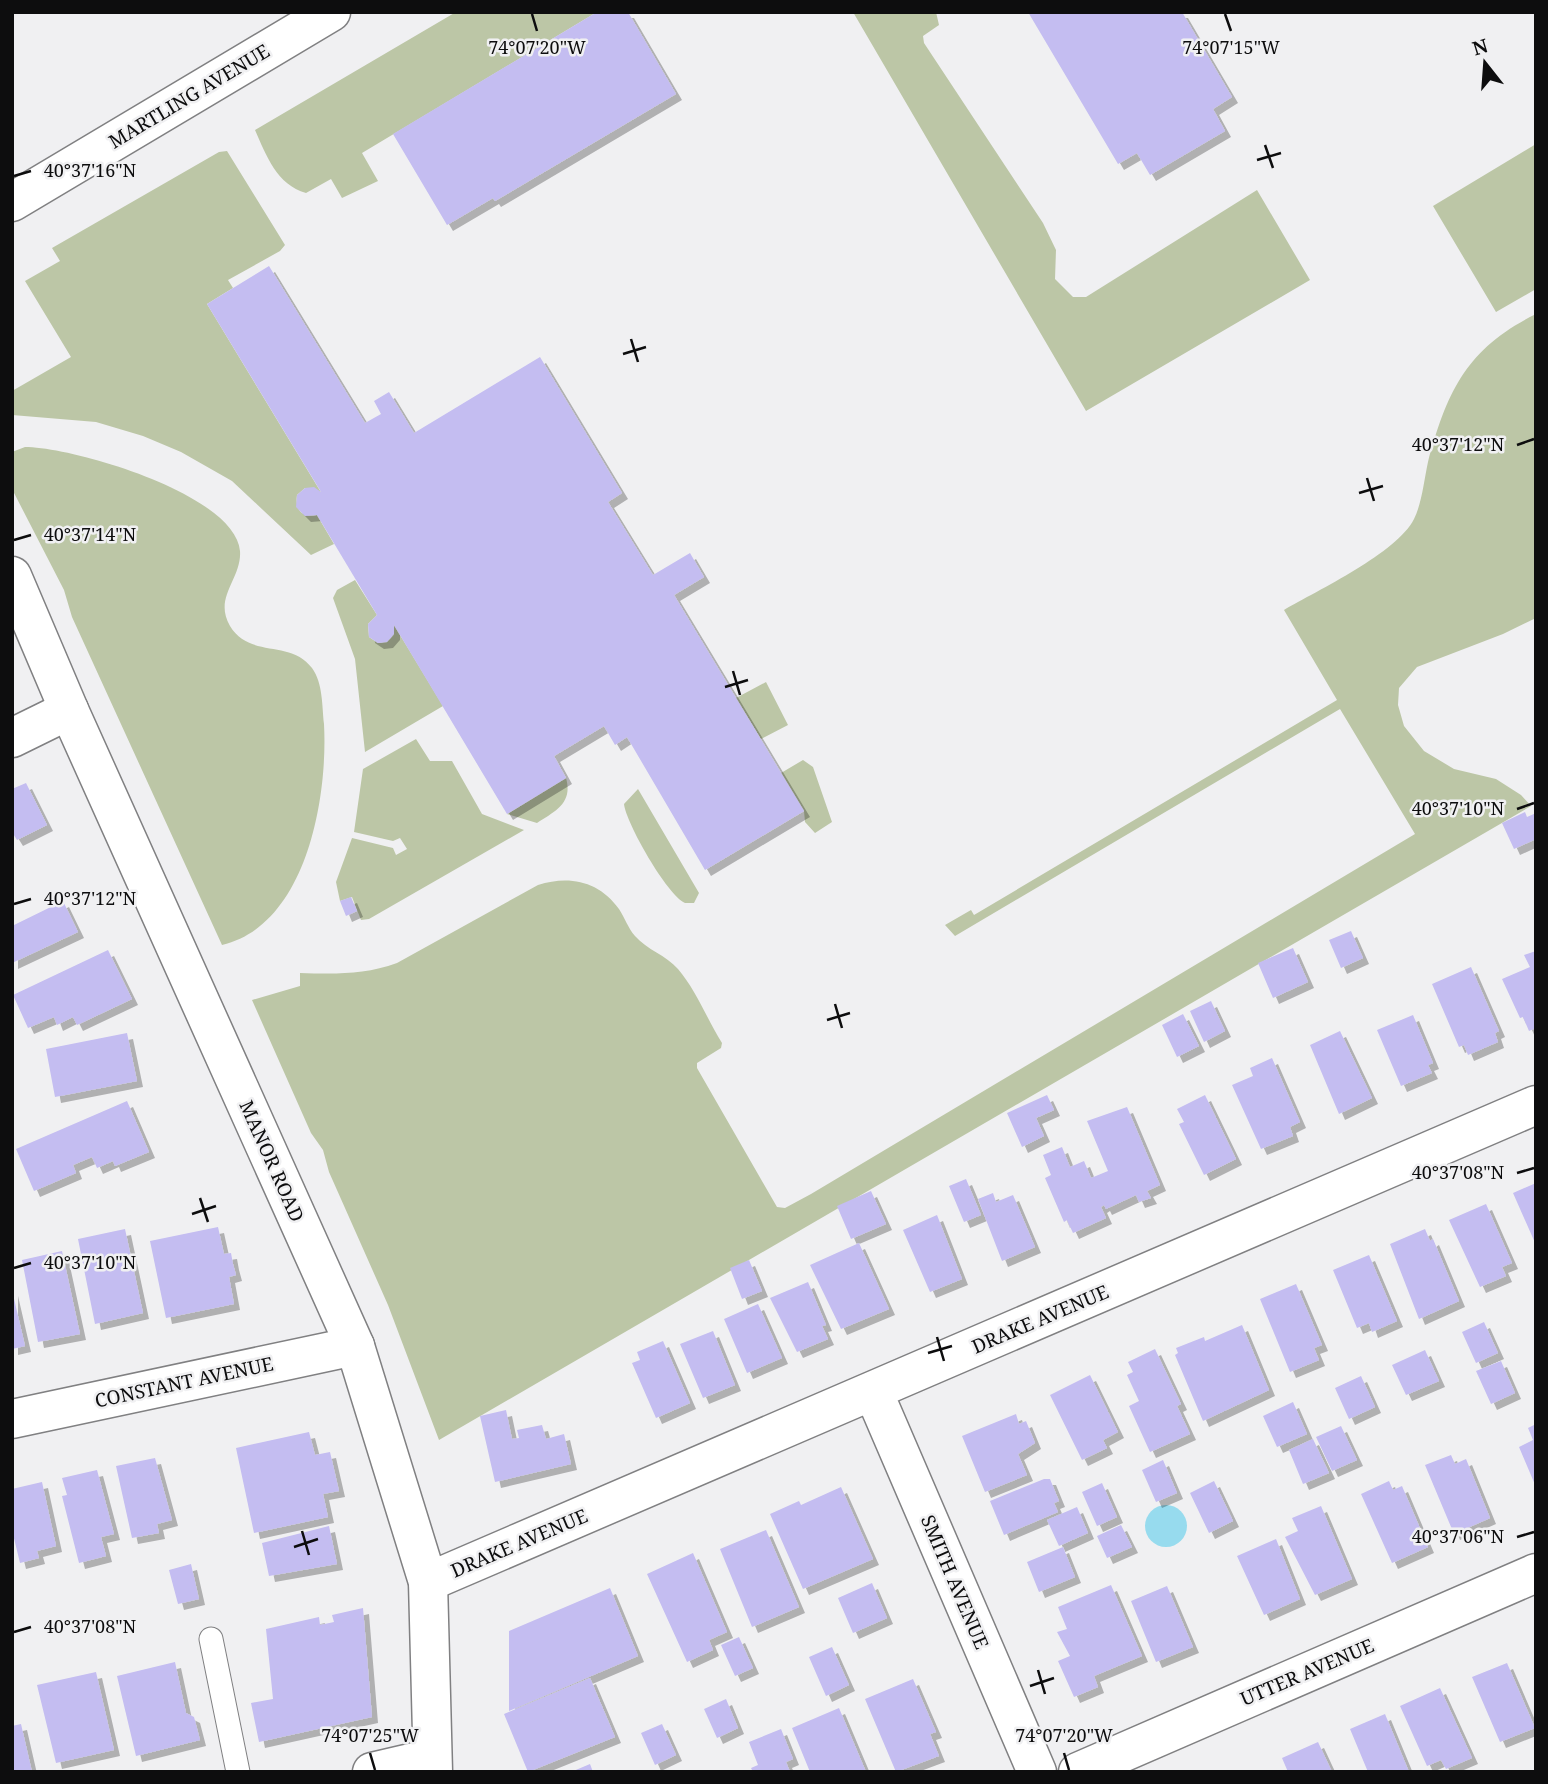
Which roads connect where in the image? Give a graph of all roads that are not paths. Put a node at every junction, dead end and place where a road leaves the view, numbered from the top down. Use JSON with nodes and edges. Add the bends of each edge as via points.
{"nodes":[{"id":1,"x":331,"y":12,"type":"edge"},
{"id":2,"x":12,"y":202,"type":"edge"},
{"id":3,"x":12,"y":576,"type":"edge"},
{"id":4,"x":69,"y":710,"type":"junction"},
{"id":5,"x":12,"y":738,"type":"edge"},
{"id":6,"x":1536,"y":1105,"type":"edge"},
{"id":7,"x":355,"y":1346,"type":"junction"},
{"id":8,"x":873,"y":1391,"type":"junction"},
{"id":9,"x":12,"y":1419,"type":"edge"},
{"id":10,"x":1536,"y":1573,"type":"edge"},
{"id":11,"x":428,"y":1582,"type":"junction"},
{"id":12,"x":211,"y":1639,"type":"dead end"},
{"id":13,"x":432,"y":1765,"type":"edge"},
{"id":14,"x":238,"y":1772,"type":"edge"},
{"id":15,"x":372,"y":1772,"type":"edge"},
{"id":16,"x":1037,"y":1772,"type":"edge"},
{"id":17,"x":1078,"y":1772,"type":"edge"}],
"edges":[{"from":1,"to":2,"type":"street","name":"MARTLING AVENUE"},
{"from":3,"to":4,"type":"street","name":"MANOR ROAD"},
{"from":4,"to":5,"type":"street"},
{"from":4,"to":7,"type":"street","name":"MANOR ROAD"},
{"from":6,"to":8,"type":"street","name":"DRAKE AVENUE"},
{"from":7,"to":9,"type":"street","name":"CONSTANT AVENUE"},
{"from":7,"to":11,"type":"street","name":"MANOR ROAD"},
{"from":8,"to":11,"type":"street","name":"DRAKE AVENUE"},
{"from":8,"to":16,"type":"street","name":"SMITH AVENUE"},
{"from":10,"to":17,"type":"street","name":"UTTER AVENUE"},
{"from":11,"to":13,"type":"street","name":"MANOR ROAD"},
{"from":12,"to":14,"type":"lane"},
{"from":13,"to":15,"type":"street"}]}
